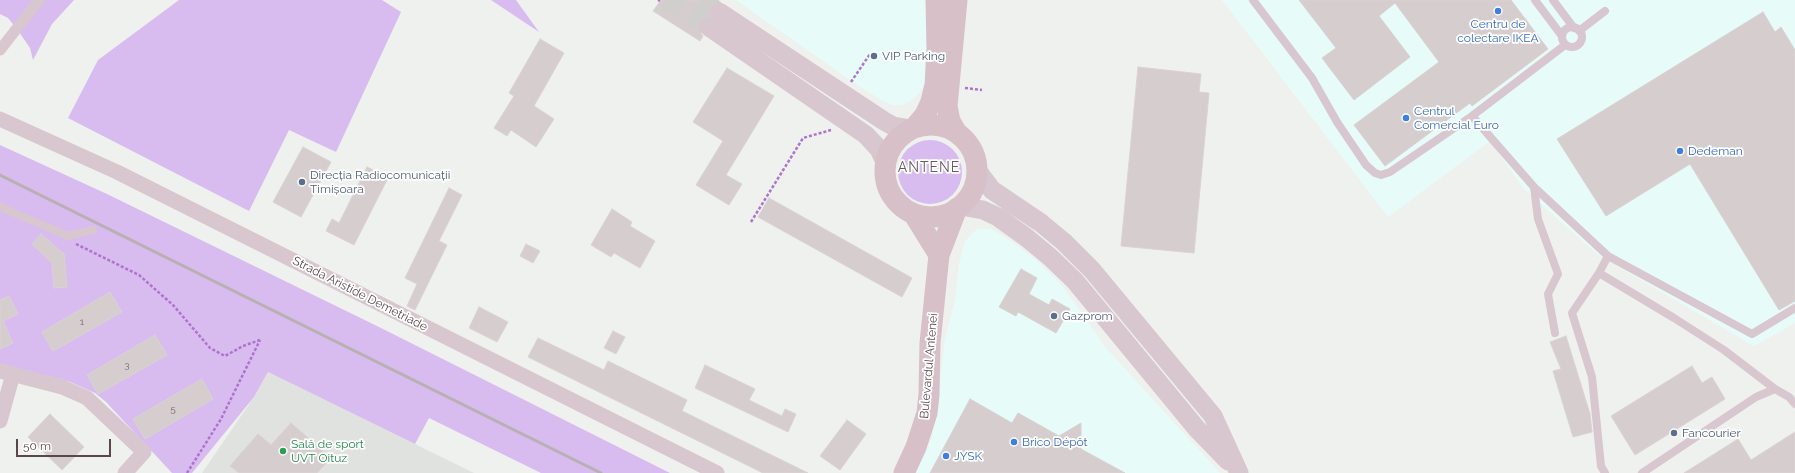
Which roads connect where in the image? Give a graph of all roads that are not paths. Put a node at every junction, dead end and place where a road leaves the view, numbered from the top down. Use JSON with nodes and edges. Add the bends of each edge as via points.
{"nodes":[{"id":1,"x":39,"y":0,"type":"edge"},
{"id":2,"x":936,"y":0,"type":"edge"},
{"id":3,"x":957,"y":0,"type":"edge"},
{"id":4,"x":1253,"y":0,"type":"edge"},
{"id":5,"x":1535,"y":0,"type":"edge"},
{"id":6,"x":1554,"y":0,"type":"edge"},
{"id":7,"x":1605,"y":11,"type":"dead end"},
{"id":8,"x":1577,"y":30,"type":"junction"},
{"id":9,"x":1562,"y":36,"type":"junction"},
{"id":10,"x":1566,"y":45,"type":"junction"},
{"id":11,"x":0,"y":50,"type":"edge"},
{"id":12,"x":1472,"y":116,"type":"junction"},
{"id":13,"x":0,"y":119,"type":"edge"},
{"id":14,"x":912,"y":129,"type":"junction"},
{"id":15,"x":957,"y":133,"type":"junction"},
{"id":16,"x":885,"y":162,"type":"junction"},
{"id":17,"x":977,"y":170,"type":"junction"},
{"id":18,"x":1534,"y":187,"type":"junction"},
{"id":19,"x":0,"y":207,"type":"edge"},
{"id":20,"x":959,"y":207,"type":"junction"},
{"id":21,"x":913,"y":213,"type":"junction"},
{"id":22,"x":93,"y":230,"type":"dead end"},
{"id":23,"x":939,"y":255,"type":"junction"},
{"id":24,"x":1608,"y":256,"type":"junction"},
{"id":25,"x":1599,"y":273,"type":"junction"},
{"id":26,"x":1795,"y":308,"type":"edge"},
{"id":27,"x":1555,"y":332,"type":"dead end"},
{"id":28,"x":6,"y":373,"type":"edge"},
{"id":29,"x":1775,"y":388,"type":"junction"},
{"id":30,"x":1795,"y":404,"type":"edge"},
{"id":31,"x":0,"y":421,"type":"edge"},
{"id":32,"x":1238,"y":472,"type":"edge"},
{"id":33,"x":125,"y":473,"type":"edge"},
{"id":34,"x":717,"y":473,"type":"edge"},
{"id":35,"x":904,"y":473,"type":"edge"},
{"id":36,"x":1605,"y":473,"type":"edge"},
{"id":37,"x":1642,"y":473,"type":"edge"}],
"edges":[{"from":1,"to":11,"type":"street"},
{"from":2,"to":14,"type":"main road","via":[[935,85],[925,115]]},
{"from":3,"to":15,"type":"main road","via":[[947,106],[950,121]]},
{"from":4,"to":12,"type":"lane","via":[[1312,78],[1337,122],[1366,165],[1375,173],[1381,175],[1390,172]]},
{"from":5,"to":9,"type":"lane"},
{"from":6,"to":8,"type":"lane"},
{"from":7,"to":8,"type":"lane"},
{"from":8,"to":9,"type":"lane","via":[[1565,30]]},
{"from":8,"to":10,"type":"lane","via":[[1582,37],[1580,43],[1571,47]]},
{"from":9,"to":10,"type":"lane"},
{"from":10,"to":12,"type":"lane"},
{"from":12,"to":18,"type":"lane"},
{"from":13,"to":34,"type":"street","name":"Strada Aristide Demetriade","via":[[117,172]]},
{"from":14,"to":15,"type":"main road","via":[[936,125]]},
{"from":14,"to":16,"type":"main road","via":[[894,142]]},
{"from":14,"to":16,"type":"street","via":[[893,126],[714,20],[866,135],[879,149]]},
{"from":15,"to":17,"type":"main road","via":[[971,149]]},
{"from":16,"to":21,"type":"main road","via":[[885,178],[890,192],[900,205]]},
{"from":17,"to":20,"type":"main road","via":[[971,193]]},
{"from":17,"to":32,"type":"street","via":[[992,190],[1041,223],[1092,270],[1213,416]]},
{"from":18,"to":24,"type":"lane"},
{"from":18,"to":27,"type":"lane","via":[[1538,219],[1558,274],[1548,294]]},
{"from":19,"to":22,"type":"lane","via":[[68,236]]},
{"from":20,"to":21,"type":"main road","via":[[936,217]]},
{"from":20,"to":23,"type":"main road","name":"Bulevardul Antenei"},
{"from":20,"to":32,"type":"street","via":[[983,210],[998,218],[1027,238],[1075,280],[1197,429]]},
{"from":21,"to":23,"type":"main road"},
{"from":23,"to":35,"type":"main road","name":"Bulevardul Antenei","via":[[930,343],[927,413],[916,448]]},
{"from":24,"to":25,"type":"lane"},
{"from":24,"to":26,"type":"lane","via":[[1752,334]]},
{"from":25,"to":29,"type":"lane","via":[[1724,350]]},
{"from":25,"to":36,"type":"lane","via":[[1572,312],[1592,377],[1601,466]]},
{"from":28,"to":31,"type":"street"},
{"from":28,"to":33,"type":"street","via":[[62,387],[87,398],[144,452]]},
{"from":29,"to":30,"type":"lane"},
{"from":29,"to":37,"type":"lane","via":[[1756,397]]}]}
